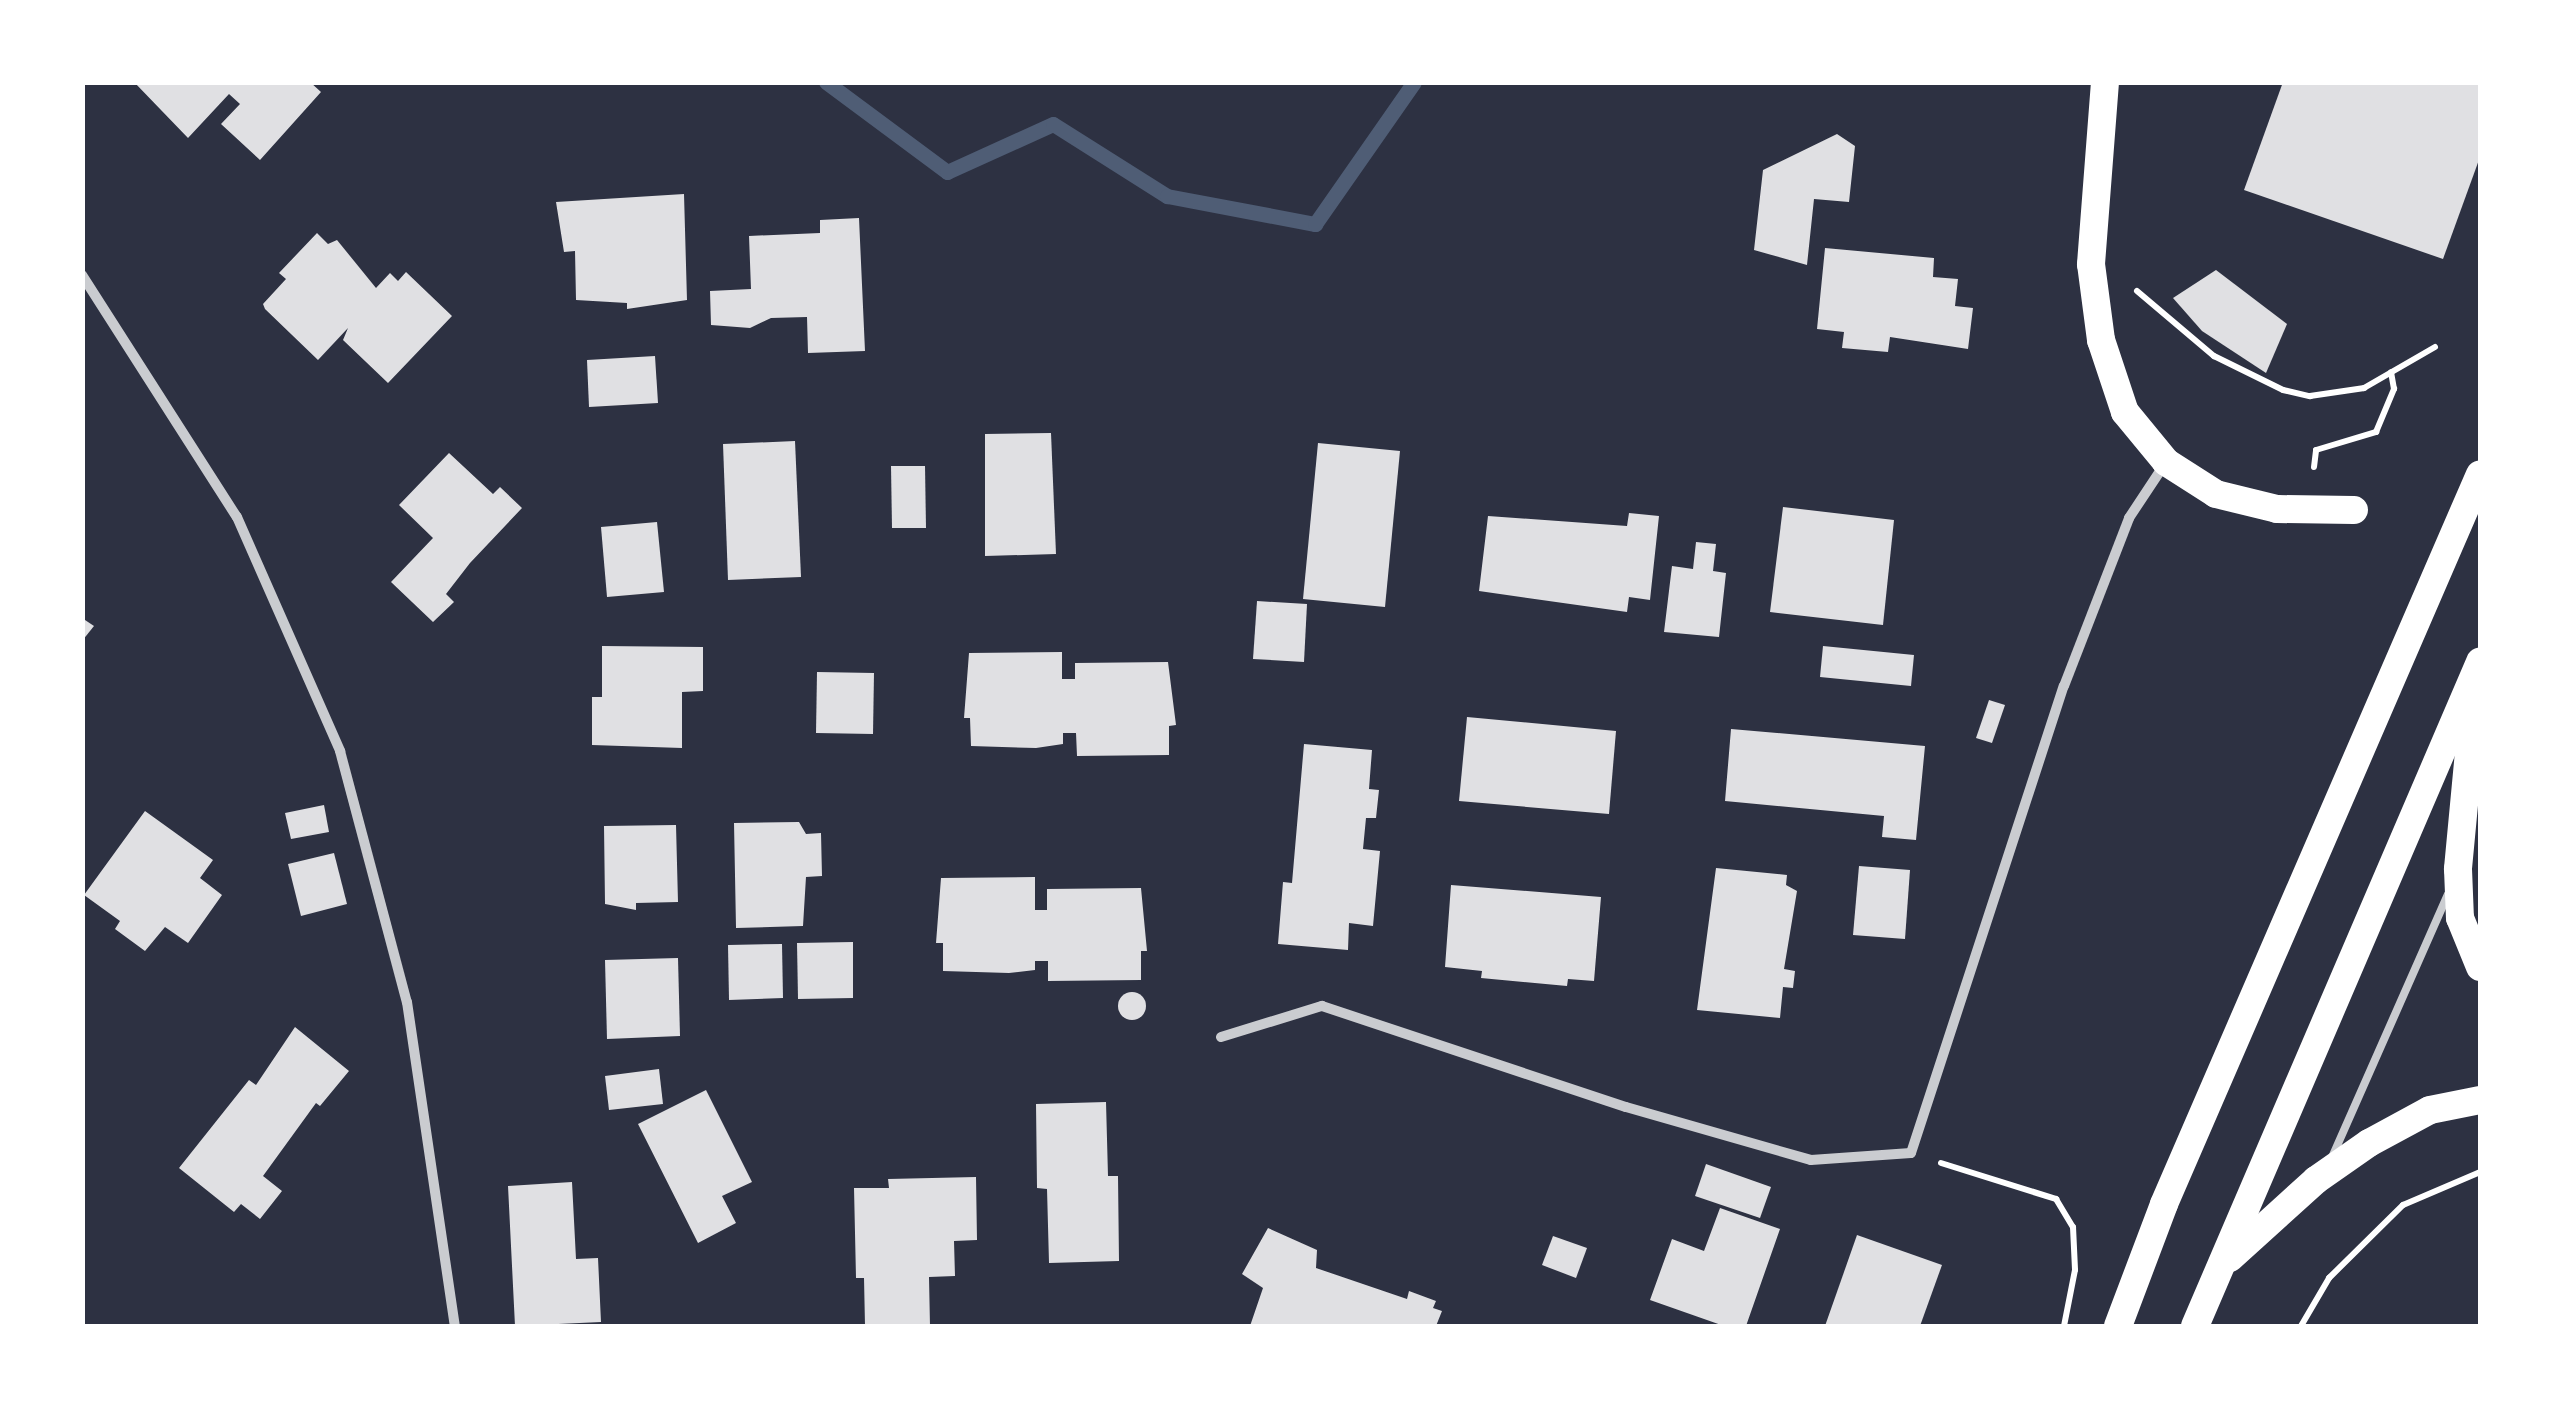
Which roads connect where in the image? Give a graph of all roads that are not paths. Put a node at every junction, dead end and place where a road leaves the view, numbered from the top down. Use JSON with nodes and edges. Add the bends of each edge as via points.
{"nodes":[{"id":1,"x":2105,"y":82,"type":"edge"},
{"id":2,"x":82,"y":276,"type":"edge"},
{"id":3,"x":2166,"y":462,"type":"junction"},
{"id":4,"x":2480,"y":474,"type":"edge"},
{"id":5,"x":2354,"y":510,"type":"dead end"},
{"id":6,"x":2479,"y":666,"type":"edge"},
{"id":7,"x":2458,"y":869,"type":"junction"},
{"id":8,"x":2480,"y":967,"type":"edge"},
{"id":9,"x":1220,"y":1037,"type":"dead end"},
{"id":10,"x":2480,"y":1100,"type":"edge"},
{"id":11,"x":2316,"y":1180,"type":"junction"},
{"id":12,"x":2218,"y":1270,"type":"junction"},
{"id":13,"x":455,"y":1326,"type":"edge"},
{"id":14,"x":2118,"y":1326,"type":"edge"},
{"id":15,"x":2195,"y":1326,"type":"edge"}],
"edges":[{"from":1,"to":3,"type":"highway","via":[[2092,225],[2096,307],[2118,395],[2144,441]]},
{"from":2,"to":13,"type":"street","via":[[237,518],[340,751],[407,1002]]},
{"from":3,"to":5,"type":"highway","via":[[2244,504]]},
{"from":3,"to":9,"type":"street","via":[[2128,518],[2064,686],[1911,1154],[1811,1160],[1626,1107],[1322,1006]]},
{"from":4,"to":14,"type":"highway","via":[[2164,1204]]},
{"from":6,"to":7,"type":"highway"},
{"from":6,"to":12,"type":"highway"},
{"from":7,"to":8,"type":"highway","via":[[2460,918]]},
{"from":7,"to":11,"type":"lane","via":[[2366,1090]]},
{"from":10,"to":11,"type":"highway","via":[[2397,1126]]},
{"from":11,"to":12,"type":"highway"},
{"from":12,"to":15,"type":"highway"}]}
